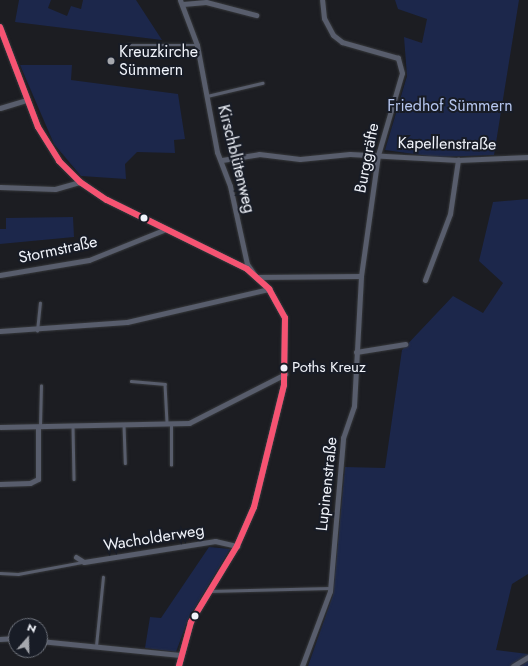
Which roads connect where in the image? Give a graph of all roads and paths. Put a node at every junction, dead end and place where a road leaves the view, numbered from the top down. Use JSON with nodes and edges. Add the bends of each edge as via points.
{"nodes":[{"id":1,"x":322,"y":0,"type":"edge"},
{"id":2,"x":182,"y":2,"type":"edge"},
{"id":3,"x":256,"y":15,"type":"dead end"},
{"id":4,"x":0,"y":27,"type":"edge"},
{"id":5,"x":128,"y":45,"type":"dead end"},
{"id":6,"x":197,"y":45,"type":"junction"},
{"id":7,"x":262,"y":83,"type":"dead end"},
{"id":8,"x":207,"y":96,"type":"junction"},
{"id":9,"x":27,"y":100,"type":"junction"},
{"id":10,"x":0,"y":108,"type":"edge"},
{"id":11,"x":378,"y":155,"type":"junction"},
{"id":12,"x":528,"y":157,"type":"edge"},
{"id":13,"x":222,"y":160,"type":"junction"},
{"id":14,"x":458,"y":160,"type":"junction"},
{"id":15,"x":80,"y":182,"type":"junction"},
{"id":16,"x":0,"y":187,"type":"edge"},
{"id":17,"x":166,"y":229,"type":"junction"},
{"id":18,"x":0,"y":275,"type":"edge"},
{"id":19,"x":361,"y":276,"type":"junction"},
{"id":20,"x":256,"y":277,"type":"junction"},
{"id":21,"x":425,"y":280,"type":"dead end"},
{"id":22,"x":268,"y":289,"type":"junction"},
{"id":23,"x":40,"y":303,"type":"dead end"},
{"id":24,"x":0,"y":331,"type":"edge"},
{"id":25,"x":37,"y":331,"type":"junction"},
{"id":26,"x":405,"y":344,"type":"dead end"},
{"id":27,"x":356,"y":352,"type":"junction"},
{"id":28,"x":285,"y":374,"type":"junction"},
{"id":29,"x":131,"y":381,"type":"dead end"},
{"id":30,"x":41,"y":386,"type":"dead end"},
{"id":31,"x":169,"y":424,"type":"junction"},
{"id":32,"x":124,"y":425,"type":"junction"},
{"id":33,"x":73,"y":426,"type":"junction"},
{"id":34,"x":0,"y":427,"type":"edge"},
{"id":35,"x":39,"y":427,"type":"junction"},
{"id":36,"x":125,"y":463,"type":"dead end"},
{"id":37,"x":170,"y":465,"type":"dead end"},
{"id":38,"x":74,"y":479,"type":"dead end"},
{"id":39,"x":0,"y":484,"type":"edge"},
{"id":40,"x":237,"y":546,"type":"junction"},
{"id":41,"x":76,"y":557,"type":"dead end"},
{"id":42,"x":84,"y":562,"type":"junction"},
{"id":43,"x":0,"y":573,"type":"edge"},
{"id":44,"x":103,"y":577,"type":"dead end"},
{"id":45,"x":330,"y":588,"type":"junction"},
{"id":46,"x":208,"y":591,"type":"junction"},
{"id":47,"x":48,"y":642,"type":"edge"},
{"id":48,"x":96,"y":647,"type":"junction"},
{"id":49,"x":180,"y":656,"type":"junction"},
{"id":50,"x":528,"y":657,"type":"edge"},
{"id":51,"x":179,"y":666,"type":"edge"},
{"id":52,"x":302,"y":666,"type":"edge"},
{"id":53,"x":513,"y":666,"type":"edge"}],
"edges":[{"from":1,"to":11,"type":"street","name":"Burggräfte","via":[[324,18],[333,35],[342,42],[398,58],[402,64]]},
{"from":2,"to":3,"type":"street","via":[[206,2]]},
{"from":2,"to":6,"type":"street","name":"Kirschblütenweg"},
{"from":4,"to":9,"type":"street"},
{"from":5,"to":6,"type":"lane"},
{"from":6,"to":8,"type":"street","name":"Kirschblütenweg"},
{"from":7,"to":8,"type":"lane"},
{"from":8,"to":13,"type":"street","name":"Kirschblütenweg"},
{"from":9,"to":10,"type":"street"},
{"from":9,"to":15,"type":"street","via":[[52,152]]},
{"from":11,"to":13,"type":"street","name":"Kapellenstraße","via":[[300,159],[259,154]]},
{"from":11,"to":14,"type":"street","name":"Kapellenstraße"},
{"from":11,"to":19,"type":"street","name":"Burggräfte"},
{"from":12,"to":14,"type":"street","name":"Kapellenstraße"},
{"from":13,"to":20,"type":"street","name":"Kirschblütenweg","via":[[248,264]]},
{"from":14,"to":21,"type":"street","via":[[450,214]]},
{"from":15,"to":16,"type":"street","via":[[55,189]]},
{"from":15,"to":17,"type":"street"},
{"from":17,"to":18,"type":"street","name":"Stormstraße","via":[[89,260]]},
{"from":17,"to":20,"type":"street"},
{"from":19,"to":20,"type":"street"},
{"from":19,"to":27,"type":"street","name":"Lupinenstraße"},
{"from":20,"to":22,"type":"street"},
{"from":22,"to":25,"type":"street","via":[[127,322]]},
{"from":22,"to":28,"type":"street","via":[[285,318]]},
{"from":23,"to":25,"type":"lane"},
{"from":24,"to":25,"type":"street"},
{"from":26,"to":27,"type":"street"},
{"from":27,"to":45,"type":"street","name":"Lupinenstraße","via":[[354,406],[343,438]]},
{"from":28,"to":31,"type":"street","via":[[189,424]]},
{"from":28,"to":40,"type":"street","via":[[254,507]]},
{"from":29,"to":31,"type":"lane","via":[[165,384]]},
{"from":30,"to":35,"type":"lane"},
{"from":31,"to":32,"type":"street"},
{"from":31,"to":37,"type":"lane"},
{"from":32,"to":33,"type":"street"},
{"from":32,"to":36,"type":"lane"},
{"from":33,"to":35,"type":"street"},
{"from":33,"to":38,"type":"lane"},
{"from":34,"to":35,"type":"street"},
{"from":35,"to":39,"type":"street","via":[[38,479],[30,483]]},
{"from":40,"to":42,"type":"street","name":"Wacholderweg","via":[[215,541]]},
{"from":40,"to":46,"type":"street"},
{"from":41,"to":42,"type":"street","name":"Wacholderweg"},
{"from":42,"to":43,"type":"lane","via":[[18,574]]},
{"from":44,"to":48,"type":"lane"},
{"from":45,"to":46,"type":"lane","via":[[228,594]]},
{"from":45,"to":52,"type":"street","name":"Lupinenstraße"},
{"from":46,"to":49,"type":"street","via":[[191,622]]},
{"from":47,"to":48,"type":"street"},
{"from":48,"to":49,"type":"street"},
{"from":49,"to":51,"type":"street"},
{"from":50,"to":53,"type":"street"}]}
